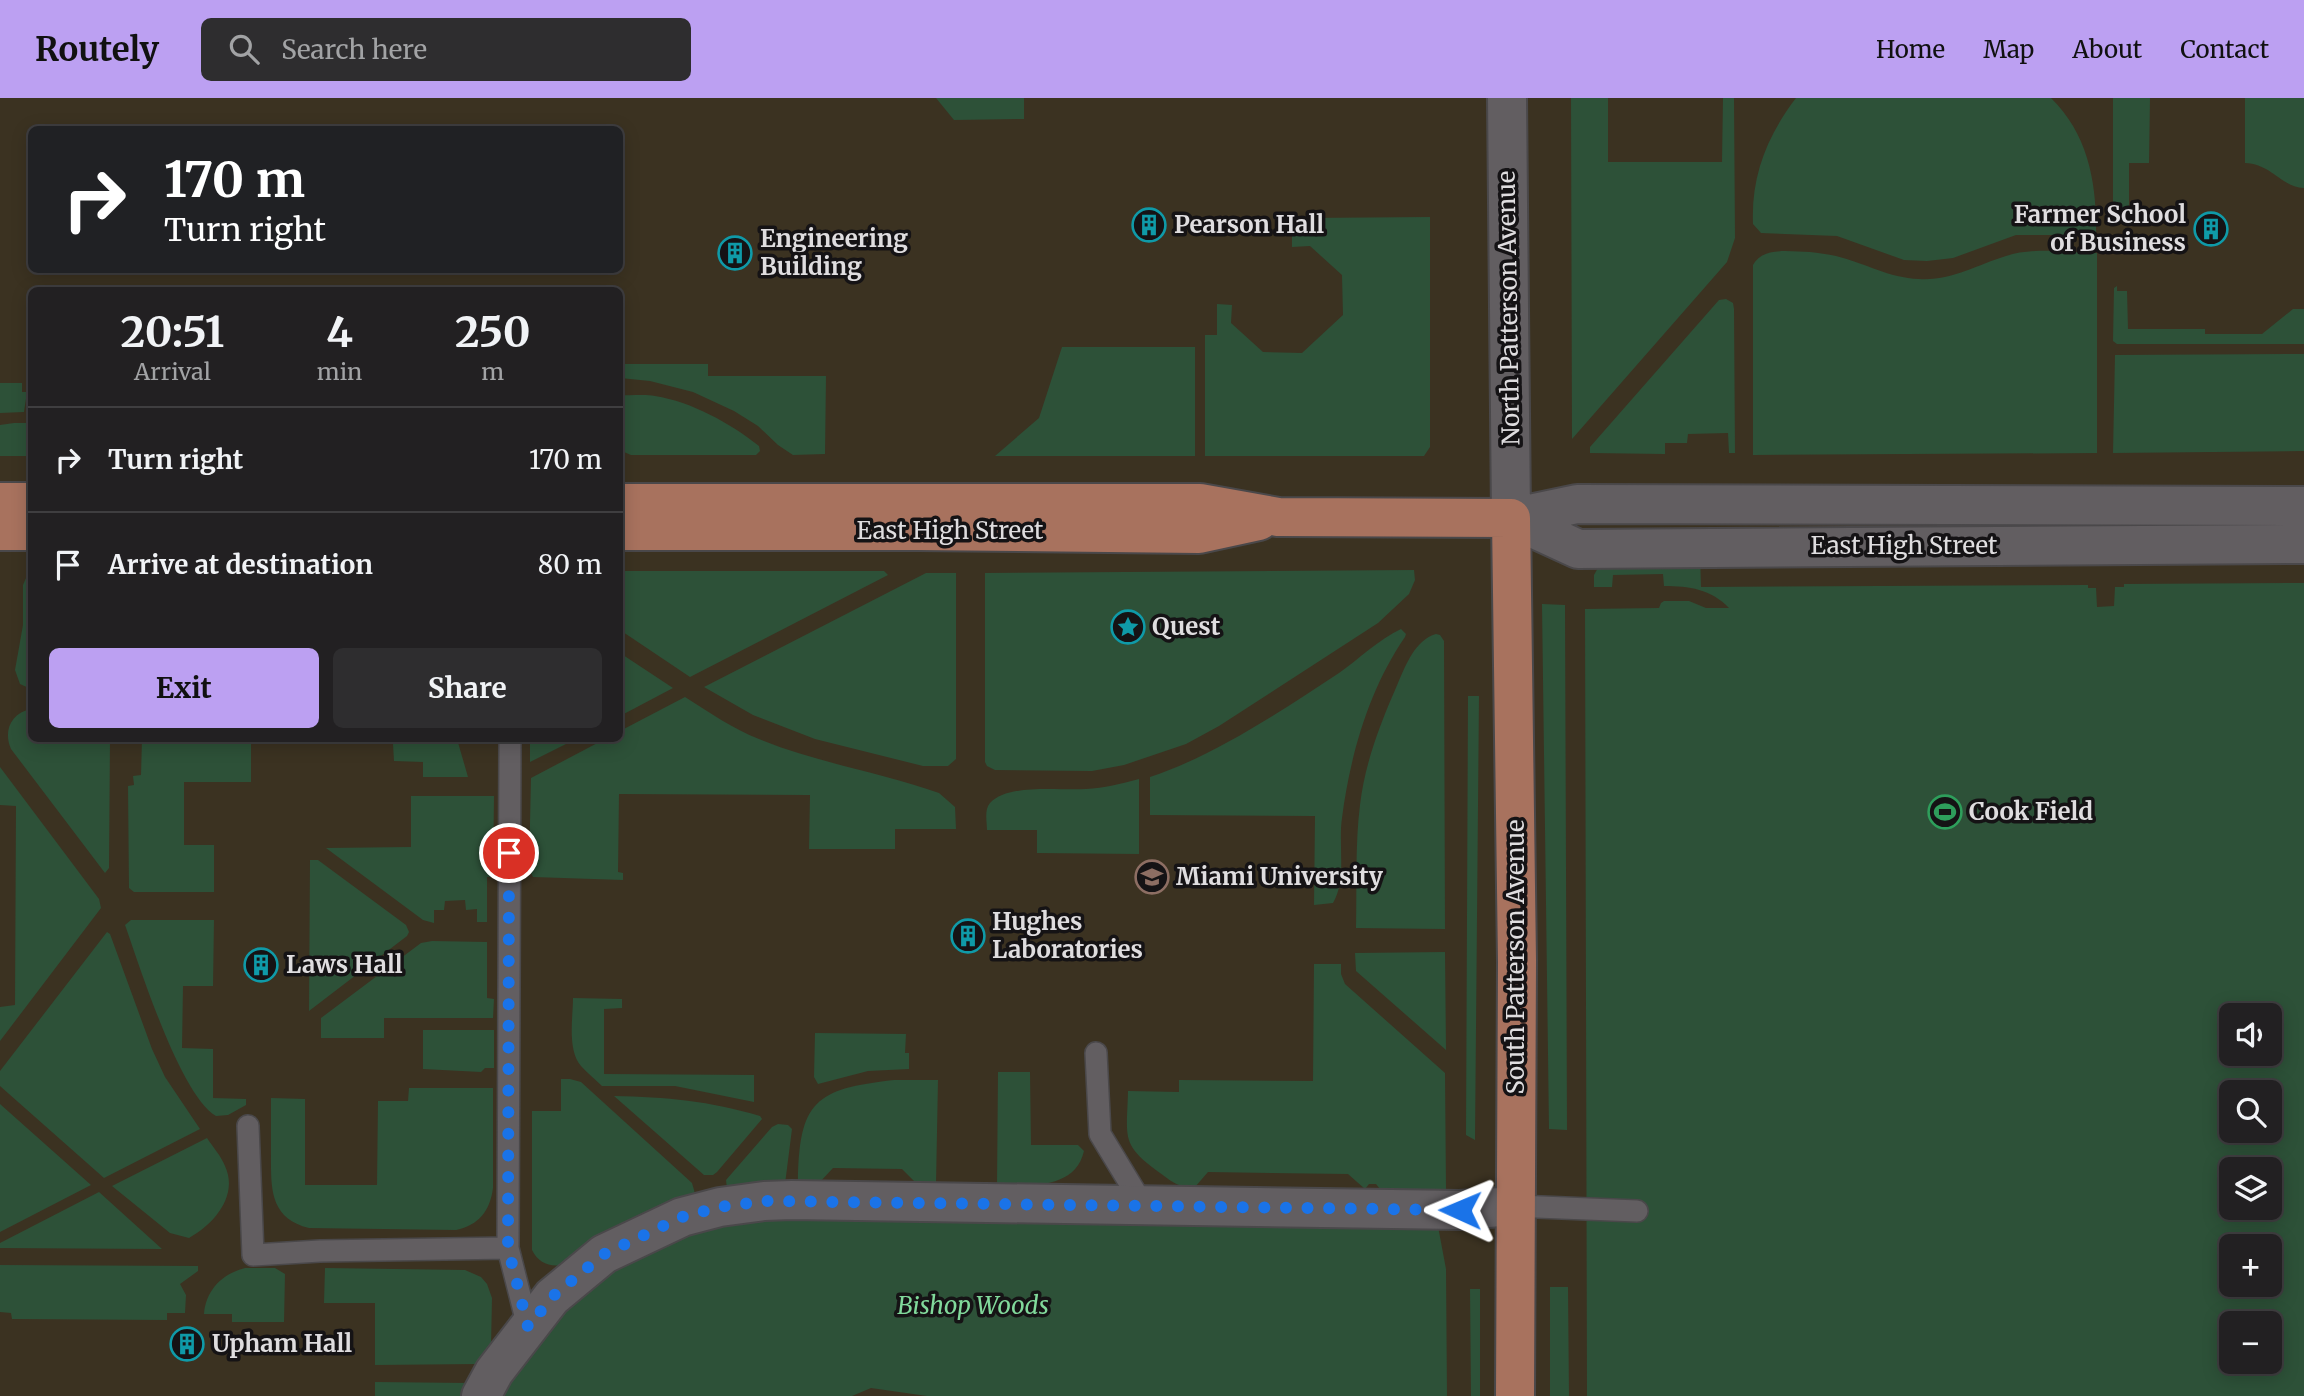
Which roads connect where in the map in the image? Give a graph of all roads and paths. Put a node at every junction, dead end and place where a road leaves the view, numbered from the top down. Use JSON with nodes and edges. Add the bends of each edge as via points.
{"nodes":[{"id":1,"x":1507,"y":98,"type":"edge"},
{"id":2,"x":0,"y":502,"type":"edge"},
{"id":3,"x":28,"y":502,"type":"edge"},
{"id":4,"x":623,"y":503,"type":"edge"},
{"id":5,"x":2304,"y":506,"type":"edge"},
{"id":6,"x":1278,"y":517,"type":"junction"},
{"id":7,"x":1511,"y":518,"type":"junction"},
{"id":8,"x":0,"y":531,"type":"edge"},
{"id":9,"x":28,"y":531,"type":"edge"},
{"id":10,"x":623,"y":531,"type":"edge"},
{"id":11,"x":2304,"y":544,"type":"edge"},
{"id":12,"x":510,"y":742,"type":"edge"},
{"id":13,"x":1096,"y":1053,"type":"dead end"},
{"id":14,"x":248,"y":1126,"type":"dead end"},
{"id":15,"x":1143,"y":1205,"type":"junction"},
{"id":16,"x":1515,"y":1206,"type":"junction"},
{"id":17,"x":1637,"y":1211,"type":"dead end"},
{"id":18,"x":508,"y":1248,"type":"junction"},
{"id":19,"x":528,"y":1327,"type":"junction"},
{"id":20,"x":481,"y":1396,"type":"edge"},
{"id":21,"x":1515,"y":1396,"type":"edge"}],
"edges":[{"from":1,"to":7,"type":"street","name":"North Patterson Avenue"},
{"from":2,"to":3,"type":"highway"},
{"from":4,"to":6,"type":"highway","name":"East High Street","via":[[1200,503]]},
{"from":5,"to":7,"type":"street","name":"East High Street","via":[[1577,504]]},
{"from":6,"to":7,"type":"highway","name":"East High Street"},
{"from":6,"to":10,"type":"highway","name":"East High Street","via":[[1199,534]]},
{"from":7,"to":11,"type":"street","name":"East High Street","via":[[1578,549]]},
{"from":7,"to":16,"type":"highway","name":"South Patterson Avenue"},
{"from":8,"to":9,"type":"highway"},
{"from":12,"to":18,"type":"lane"},
{"from":13,"to":15,"type":"lane","via":[[1100,1134]]},
{"from":14,"to":18,"type":"lane","via":[[253,1255]]},
{"from":15,"to":16,"type":"street","via":[[1460,1210]]},
{"from":15,"to":19,"type":"street","via":[[792,1200],[720,1207],[682,1217],[604,1254],[552,1297]]},
{"from":16,"to":17,"type":"lane"},
{"from":16,"to":21,"type":"highway","name":"South Patterson Avenue"},
{"from":18,"to":19,"type":"lane"},
{"from":19,"to":20,"type":"street"}]}
